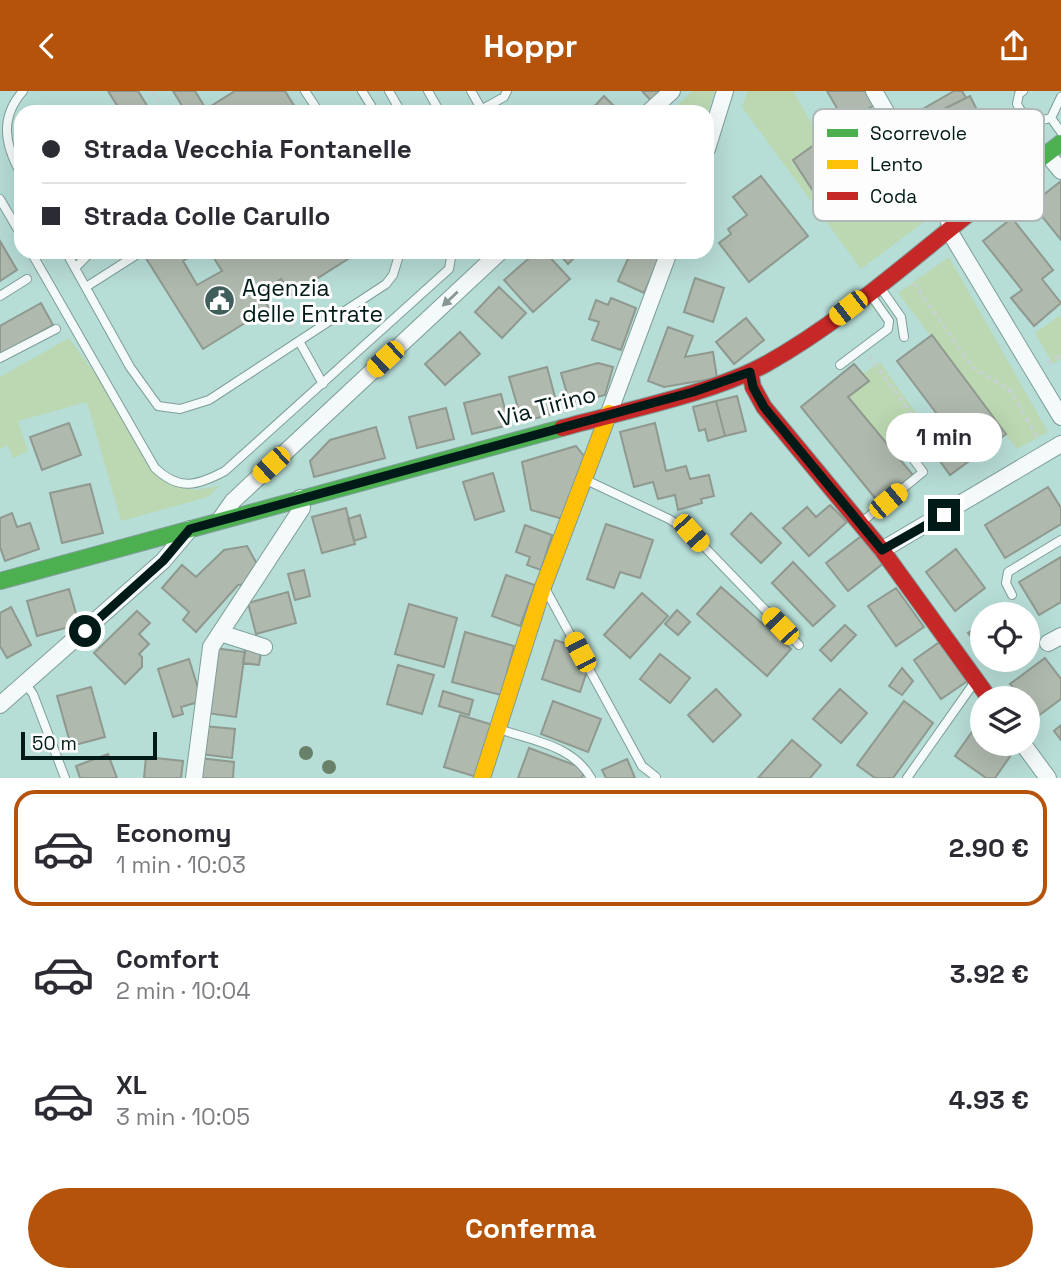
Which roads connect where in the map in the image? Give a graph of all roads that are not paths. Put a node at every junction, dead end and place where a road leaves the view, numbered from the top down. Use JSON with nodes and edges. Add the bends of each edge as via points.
{"nodes":[{"id":1,"x":23,"y":91,"type":"edge"},
{"id":2,"x":507,"y":91,"type":"edge"},
{"id":3,"x":672,"y":91,"type":"edge"},
{"id":4,"x":725,"y":91,"type":"edge"},
{"id":5,"x":874,"y":91,"type":"edge"},
{"id":6,"x":1023,"y":91,"type":"edge"},
{"id":7,"x":1061,"y":97,"type":"edge"},
{"id":8,"x":490,"y":105,"type":"edge"},
{"id":9,"x":657,"y":105,"type":"edge"},
{"id":10,"x":884,"y":109,"type":"edge"},
{"id":11,"x":1021,"y":109,"type":"edge"},
{"id":12,"x":1051,"y":118,"type":"junction"},
{"id":13,"x":1044,"y":120,"type":"edge"},
{"id":14,"x":714,"y":126,"type":"edge"},
{"id":15,"x":1061,"y":132,"type":"edge"},
{"id":16,"x":1061,"y":143,"type":"edge"},
{"id":17,"x":1048,"y":154,"type":"junction"},
{"id":18,"x":1044,"y":157,"type":"edge"},
{"id":19,"x":14,"y":158,"type":"edge"},
{"id":20,"x":1061,"y":171,"type":"edge"},
{"id":21,"x":0,"y":199,"type":"edge"},
{"id":22,"x":946,"y":221,"type":"edge"},
{"id":23,"x":959,"y":221,"type":"edge"},
{"id":24,"x":14,"y":223,"type":"edge"},
{"id":25,"x":950,"y":228,"type":"junction"},
{"id":26,"x":35,"y":259,"type":"edge"},
{"id":27,"x":70,"y":259,"type":"edge"},
{"id":28,"x":84,"y":259,"type":"edge"},
{"id":29,"x":130,"y":259,"type":"edge"},
{"id":30,"x":398,"y":259,"type":"edge"},
{"id":31,"x":451,"y":259,"type":"edge"},
{"id":32,"x":492,"y":259,"type":"edge"},
{"id":33,"x":666,"y":259,"type":"edge"},
{"id":34,"x":75,"y":268,"type":"junction"},
{"id":35,"x":27,"y":279,"type":"dead end"},
{"id":36,"x":86,"y":287,"type":"junction"},
{"id":37,"x":873,"y":288,"type":"junction"},
{"id":38,"x":0,"y":296,"type":"edge"},
{"id":39,"x":56,"y":329,"type":"dead end"},
{"id":40,"x":904,"y":337,"type":"dead end"},
{"id":41,"x":299,"y":341,"type":"junction"},
{"id":42,"x":0,"y":358,"type":"edge"},
{"id":43,"x":840,"y":365,"type":"dead end"},
{"id":44,"x":750,"y":372,"type":"junction"},
{"id":45,"x":323,"y":384,"type":"junction"},
{"id":46,"x":609,"y":413,"type":"junction"},
{"id":47,"x":1061,"y":417,"type":"edge"},
{"id":48,"x":1061,"y":444,"type":"edge"},
{"id":49,"x":914,"y":460,"type":"road end"},
{"id":50,"x":583,"y":479,"type":"junction"},
{"id":51,"x":300,"y":498,"type":"junction"},
{"id":52,"x":219,"y":521,"type":"junction"},
{"id":53,"x":861,"y":523,"type":"junction"},
{"id":54,"x":190,"y":529,"type":"junction"},
{"id":55,"x":1061,"y":540,"type":"edge"},
{"id":56,"x":882,"y":550,"type":"junction"},
{"id":57,"x":0,"y":581,"type":"edge"},
{"id":58,"x":543,"y":587,"type":"junction"},
{"id":59,"x":1012,"y":595,"type":"dead end"},
{"id":60,"x":220,"y":633,"type":"junction"},
{"id":61,"x":799,"y":645,"type":"dead end"},
{"id":62,"x":264,"y":647,"type":"dead end"},
{"id":63,"x":976,"y":681,"type":"junction"},
{"id":64,"x":25,"y":683,"type":"junction"},
{"id":65,"x":980,"y":686,"type":"edge"},
{"id":66,"x":0,"y":705,"type":"edge"},
{"id":67,"x":499,"y":730,"type":"junction"},
{"id":68,"x":1032,"y":756,"type":"edge"},
{"id":69,"x":656,"y":777,"type":"edge"},
{"id":70,"x":65,"y":778,"type":"edge"},
{"id":71,"x":194,"y":778,"type":"edge"},
{"id":72,"x":482,"y":778,"type":"edge"},
{"id":73,"x":591,"y":778,"type":"edge"},
{"id":74,"x":907,"y":778,"type":"edge"},
{"id":75,"x":1048,"y":778,"type":"edge"}],
"edges":[{"from":1,"to":19,"type":"lane","via":[[4,122]]},
{"from":2,"to":8,"type":"lane"},
{"from":3,"to":9,"type":"street"},
{"from":4,"to":14,"type":"street"},
{"from":5,"to":10,"type":"street"},
{"from":6,"to":11,"type":"lane","via":[[1017,104]]},
{"from":7,"to":12,"type":"lane"},
{"from":12,"to":13,"type":"lane"},
{"from":12,"to":15,"type":"lane"},
{"from":16,"to":17,"type":"street","name":"Via Tirino"},
{"from":17,"to":18,"type":"street","name":"Via Tirino"},
{"from":17,"to":20,"type":"street"},
{"from":21,"to":24,"type":"lane"},
{"from":22,"to":25,"type":"street"},
{"from":23,"to":25,"type":"street","name":"Via Tirino"},
{"from":25,"to":37,"type":"street","name":"Via Tirino"},
{"from":25,"to":47,"type":"street"},
{"from":26,"to":45,"type":"lane","via":[[135,436],[168,480],[183,484],[206,481],[225,471]]},
{"from":27,"to":34,"type":"lane"},
{"from":28,"to":34,"type":"lane"},
{"from":29,"to":36,"type":"lane"},
{"from":30,"to":41,"type":"lane","via":[[386,284]]},
{"from":31,"to":45,"type":"lane","via":[[449,269]]},
{"from":32,"to":52,"type":"street","one_way":true,"via":[[233,501]]},
{"from":33,"to":46,"type":"street"},
{"from":34,"to":36,"type":"lane"},
{"from":35,"to":38,"type":"lane"},
{"from":36,"to":41,"type":"lane","via":[[130,367],[158,406],[180,409],[209,400]]},
{"from":37,"to":40,"type":"lane","via":[[901,317]]},
{"from":37,"to":43,"type":"lane","via":[[889,321],[888,329]]},
{"from":37,"to":44,"type":"street","name":"Via Tirino","via":[[820,329]]},
{"from":39,"to":42,"type":"lane"},
{"from":41,"to":45,"type":"lane"},
{"from":44,"to":46,"type":"street","name":"Via Tirino"},
{"from":44,"to":53,"type":"street","via":[[764,407]]},
{"from":46,"to":50,"type":"street"},
{"from":46,"to":51,"type":"street","name":"Via Tirino"},
{"from":48,"to":56,"type":"street"},
{"from":49,"to":53,"type":"lane","via":[[923,472]]},
{"from":50,"to":58,"type":"street"},
{"from":50,"to":61,"type":"lane","via":[[691,533]]},
{"from":51,"to":52,"type":"street","name":"Via Tirino"},
{"from":51,"to":60,"type":"street","via":[[302,508]]},
{"from":52,"to":54,"type":"street","name":"Via Tirino"},
{"from":53,"to":56,"type":"street"},
{"from":54,"to":57,"type":"street","name":"Via Tirino"},
{"from":54,"to":64,"type":"street","via":[[163,561]]},
{"from":55,"to":59,"type":"lane","via":[[1009,572],[1006,583]]},
{"from":56,"to":63,"type":"street"},
{"from":58,"to":67,"type":"street"},
{"from":58,"to":69,"type":"lane","via":[[642,766]]},
{"from":60,"to":62,"type":"street"},
{"from":60,"to":71,"type":"street","via":[[211,647]]},
{"from":63,"to":65,"type":"street"},
{"from":63,"to":74,"type":"lane"},
{"from":64,"to":66,"type":"street"},
{"from":64,"to":70,"type":"lane"},
{"from":67,"to":72,"type":"street"},
{"from":67,"to":73,"type":"lane","via":[[569,753]]},
{"from":68,"to":75,"type":"street"}]}
